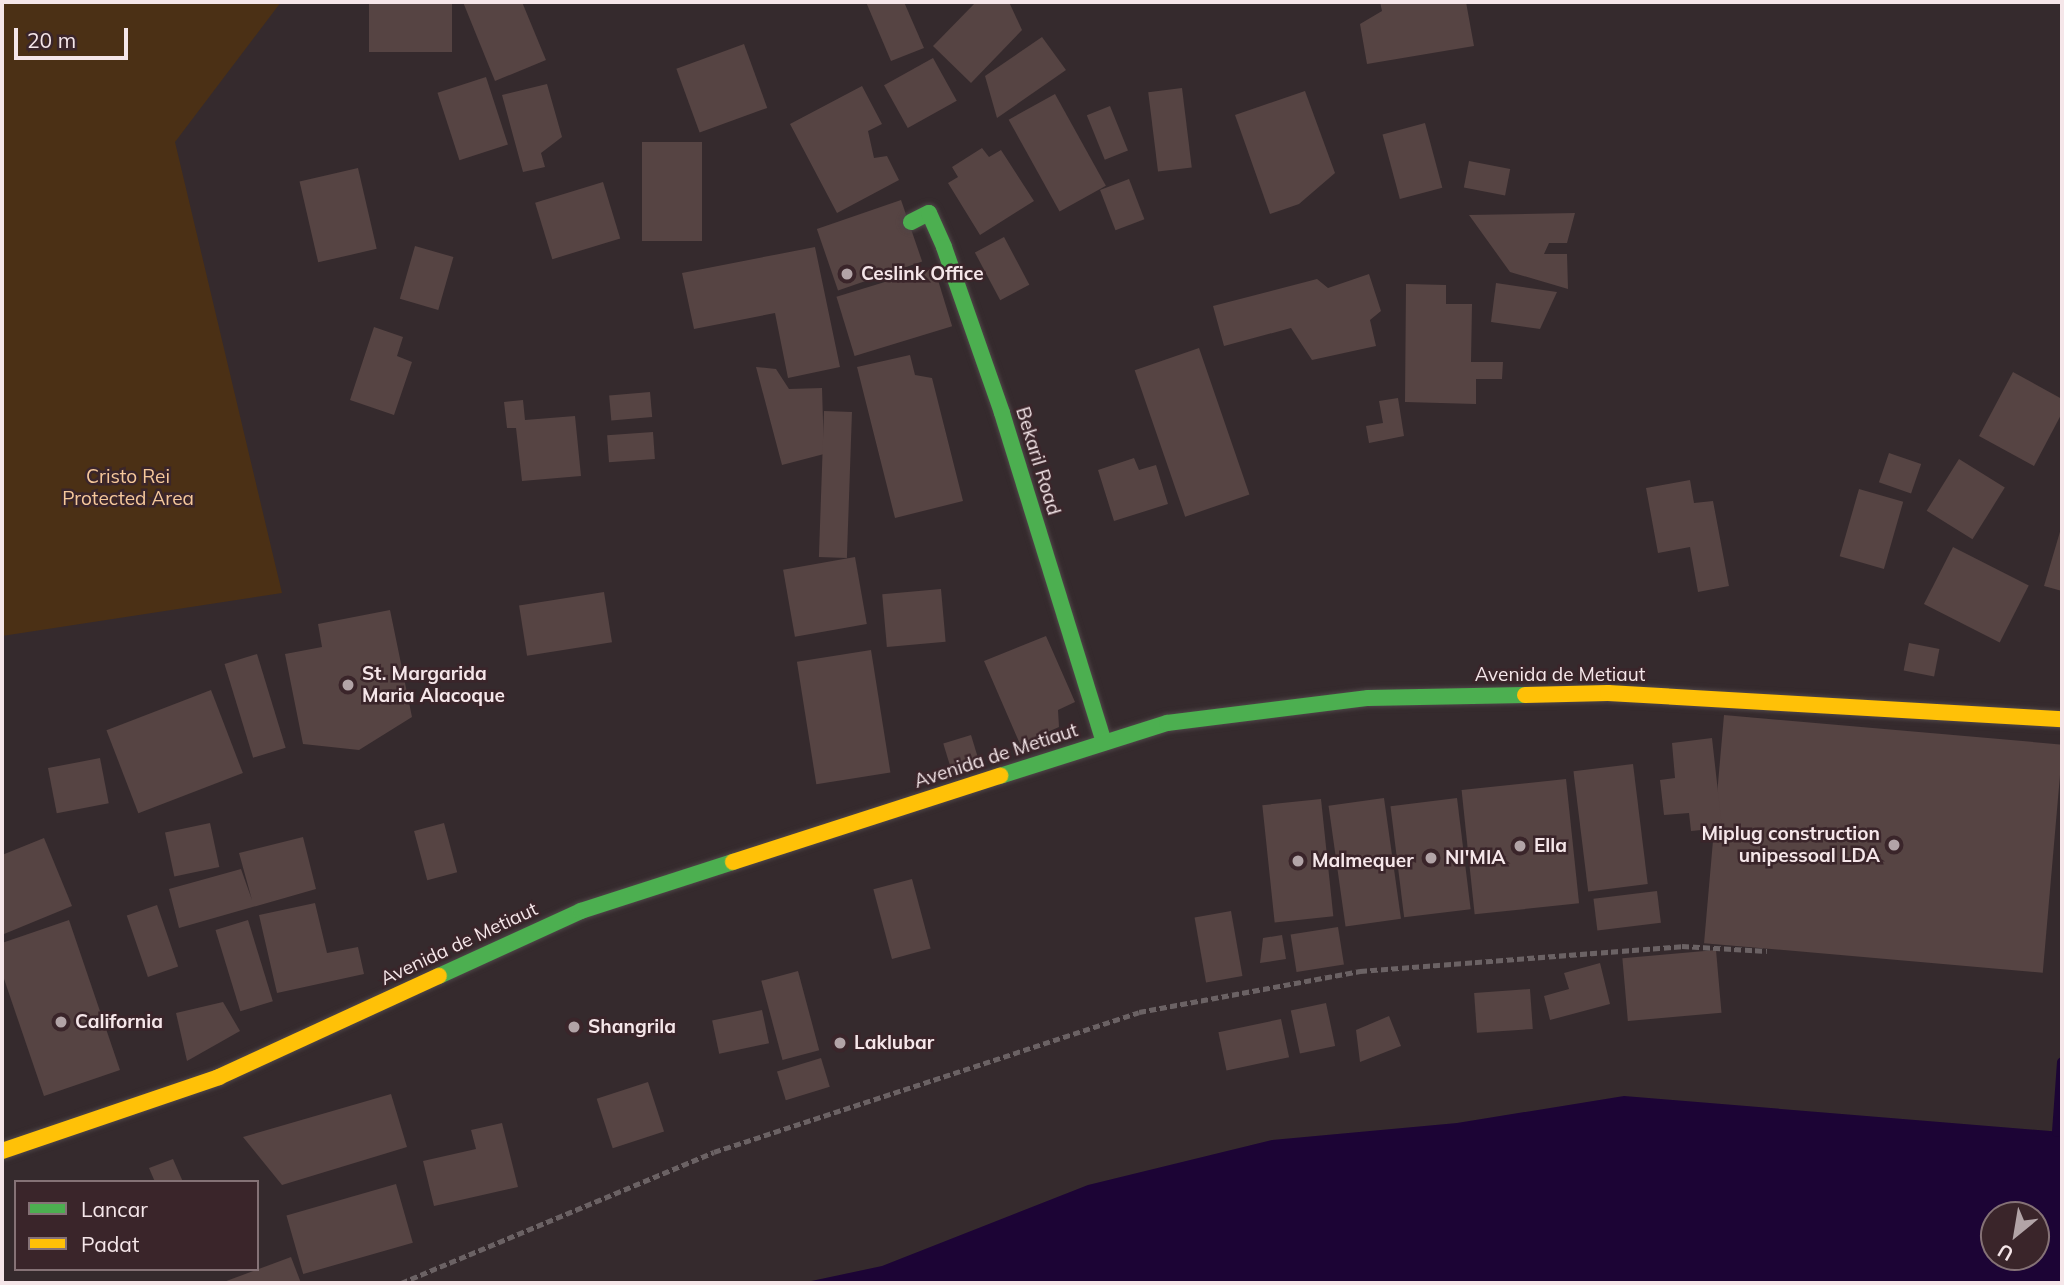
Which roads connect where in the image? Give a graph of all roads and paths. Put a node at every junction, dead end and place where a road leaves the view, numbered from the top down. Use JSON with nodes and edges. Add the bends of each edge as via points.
{"nodes":[{"id":1,"x":911,"y":222,"type":"dead end"},
{"id":2,"x":2062,"y":719,"type":"edge"},
{"id":3,"x":1104,"y":743,"type":"junction"},
{"id":4,"x":1767,"y":951,"type":"dead end"},
{"id":5,"x":2,"y":1151,"type":"edge"},
{"id":6,"x":401,"y":1283,"type":"edge"}],
"edges":[{"from":1,"to":3,"type":"main road","name":"Bekaril Road","via":[[929,214],[944,247],[1002,413]]},
{"from":2,"to":3,"type":"main road","name":"Avenida de Metiaut","via":[[1608,693],[1368,698],[1167,723]]},
{"from":3,"to":5,"type":"main road","name":"Avenida de Metiaut","via":[[581,911],[219,1077]]},
{"from":4,"to":6,"type":"path","via":[[1682,946],[1360,971],[1139,1012],[714,1152]]}]}
